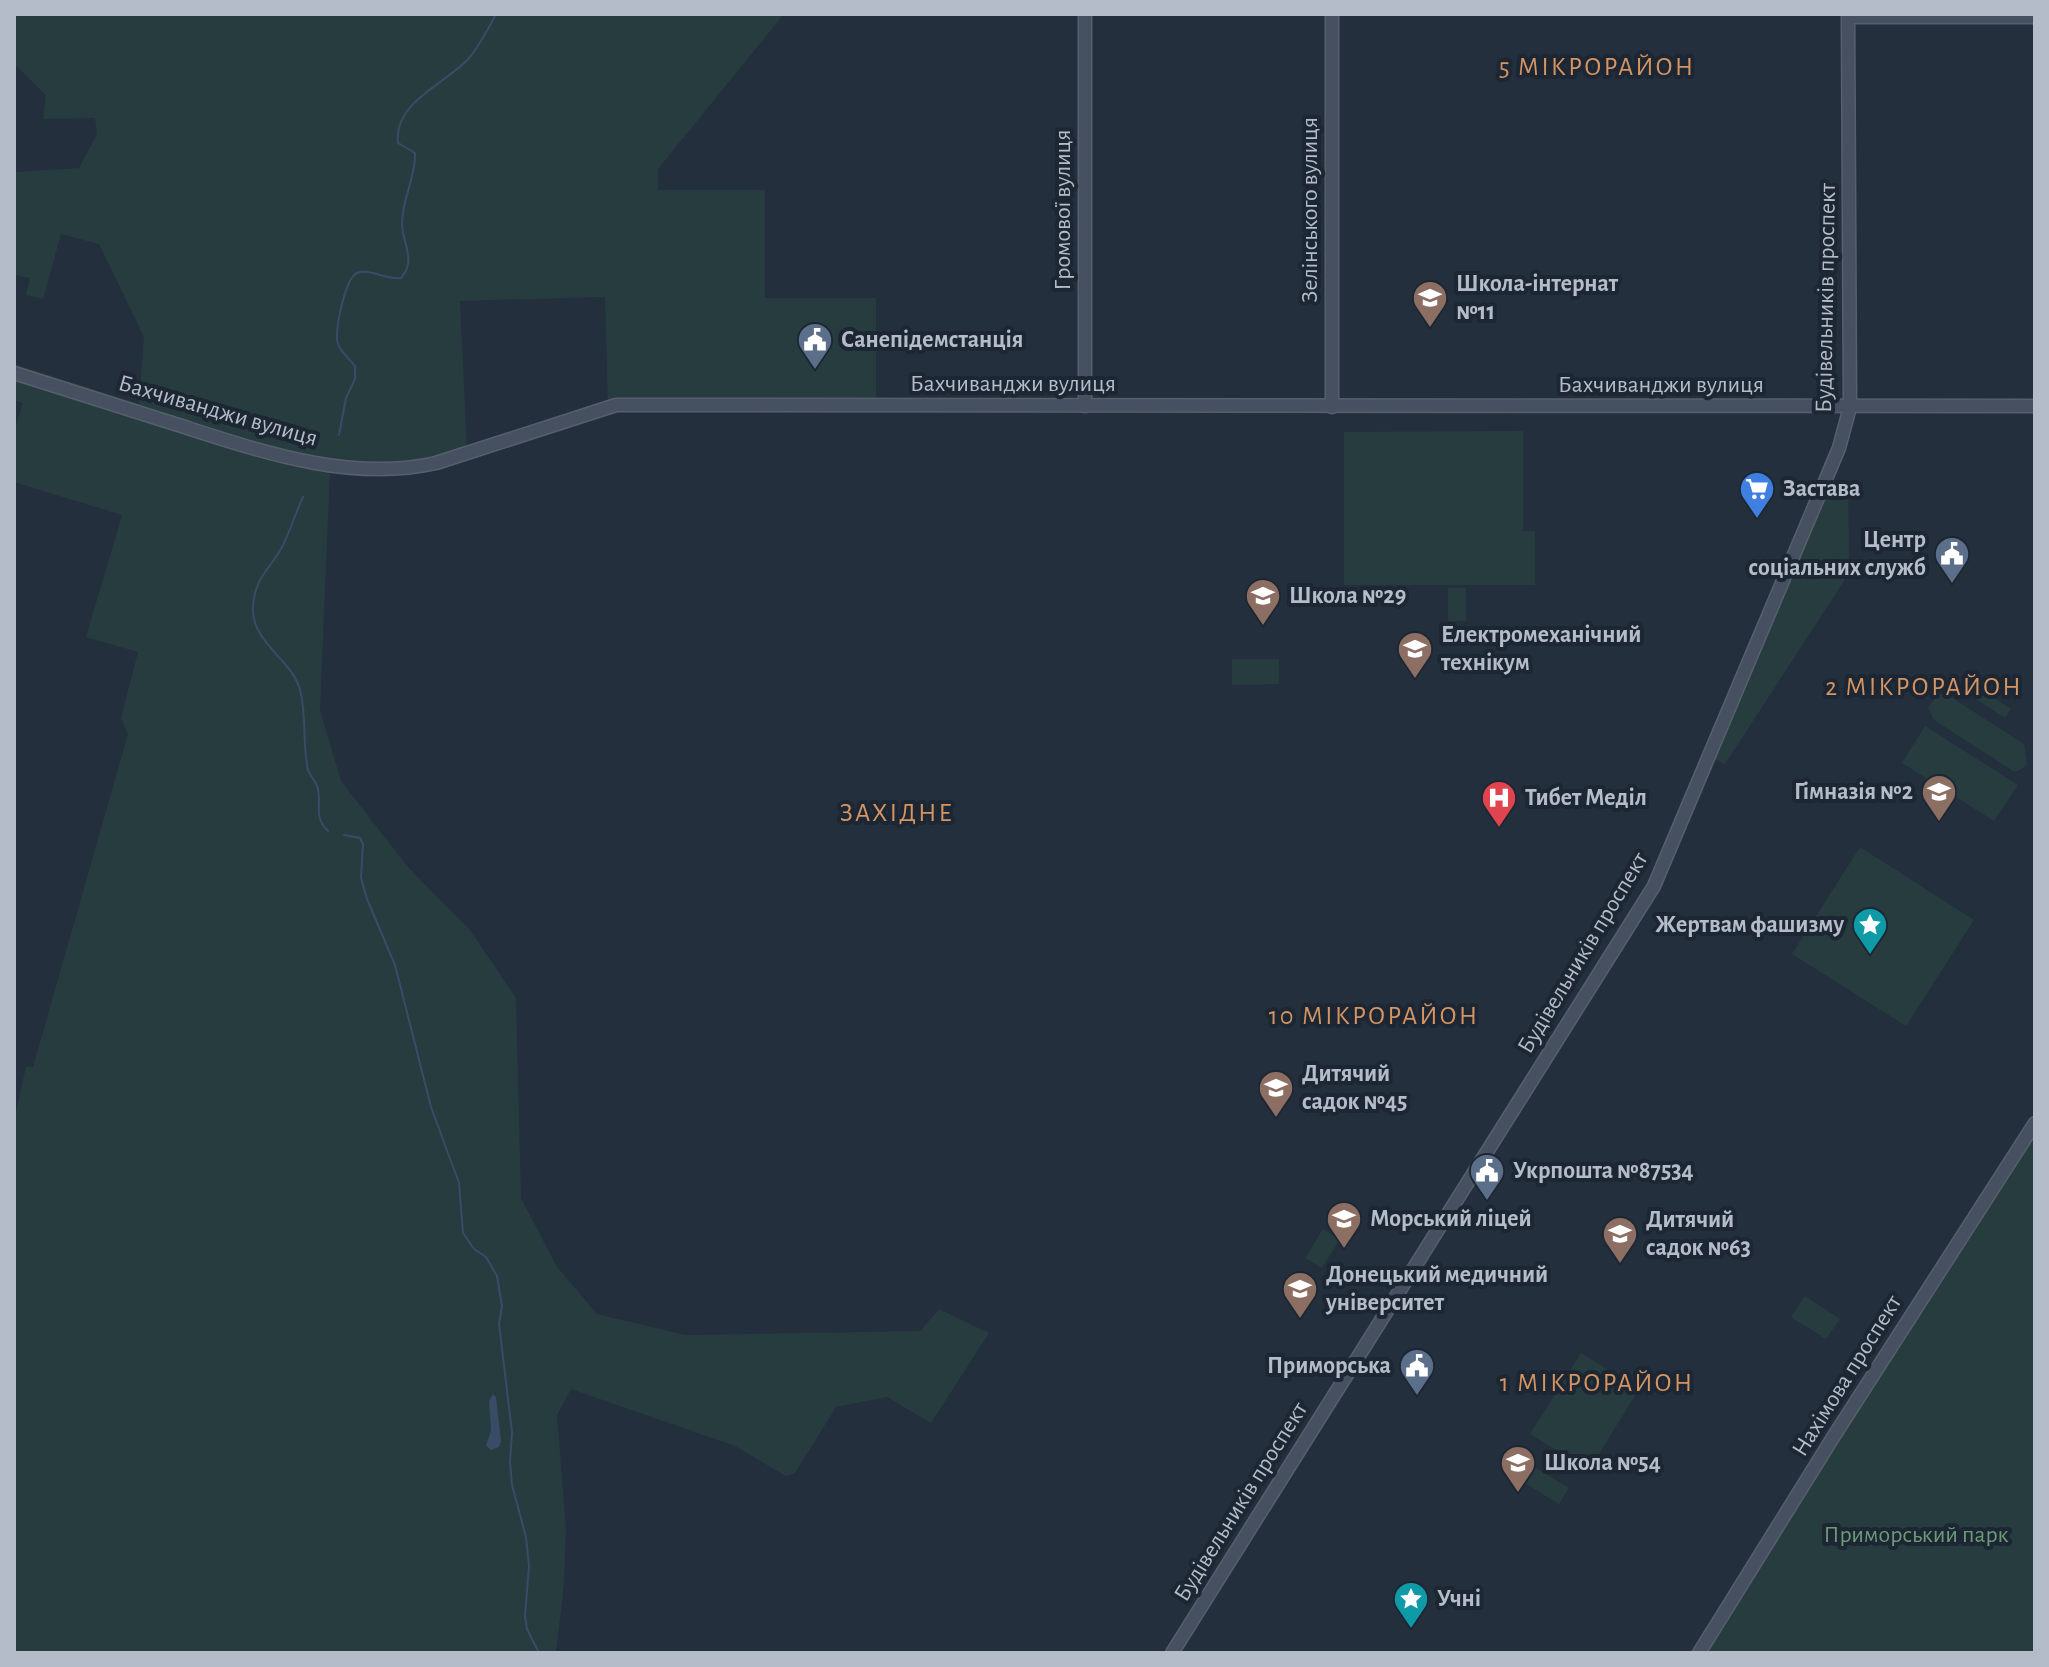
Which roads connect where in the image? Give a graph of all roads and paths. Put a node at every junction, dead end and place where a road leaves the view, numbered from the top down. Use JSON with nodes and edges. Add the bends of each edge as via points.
{"nodes":[{"id":1,"x":1085,"y":14,"type":"edge"},
{"id":2,"x":1332,"y":14,"type":"edge"},
{"id":3,"x":1848,"y":16,"type":"edge"},
{"id":4,"x":2035,"y":17,"type":"edge"},
{"id":5,"x":14,"y":373,"type":"edge"},
{"id":6,"x":1085,"y":406,"type":"junction"},
{"id":7,"x":2035,"y":406,"type":"edge"},
{"id":8,"x":1332,"y":407,"type":"junction"},
{"id":9,"x":1850,"y":407,"type":"junction"},
{"id":10,"x":2035,"y":1123,"type":"edge"},
{"id":11,"x":1172,"y":1653,"type":"edge"},
{"id":12,"x":1699,"y":1653,"type":"edge"}],
"edges":[{"from":1,"to":6,"type":"street","name":"Громової вулиця"},
{"from":2,"to":8,"type":"street","name":"Зелінського вулиця"},
{"from":3,"to":4,"type":"street"},
{"from":3,"to":9,"type":"street","name":"Будівельників проспект"},
{"from":5,"to":6,"type":"street","name":"Бахчиванджи вулиця","via":[[287,457],[387,470],[436,463],[616,405]]},
{"from":6,"to":8,"type":"street","name":"Бахчиванджи вулиця"},
{"from":7,"to":9,"type":"street","name":"Бахчиванджи вулиця"},
{"from":8,"to":9,"type":"street","name":"Бахчиванджи вулиця"},
{"from":9,"to":11,"type":"street","name":"Будівельників проспект","via":[[1834,458],[1654,886]]},
{"from":10,"to":12,"type":"street","name":"Нахімова проспект"}]}
